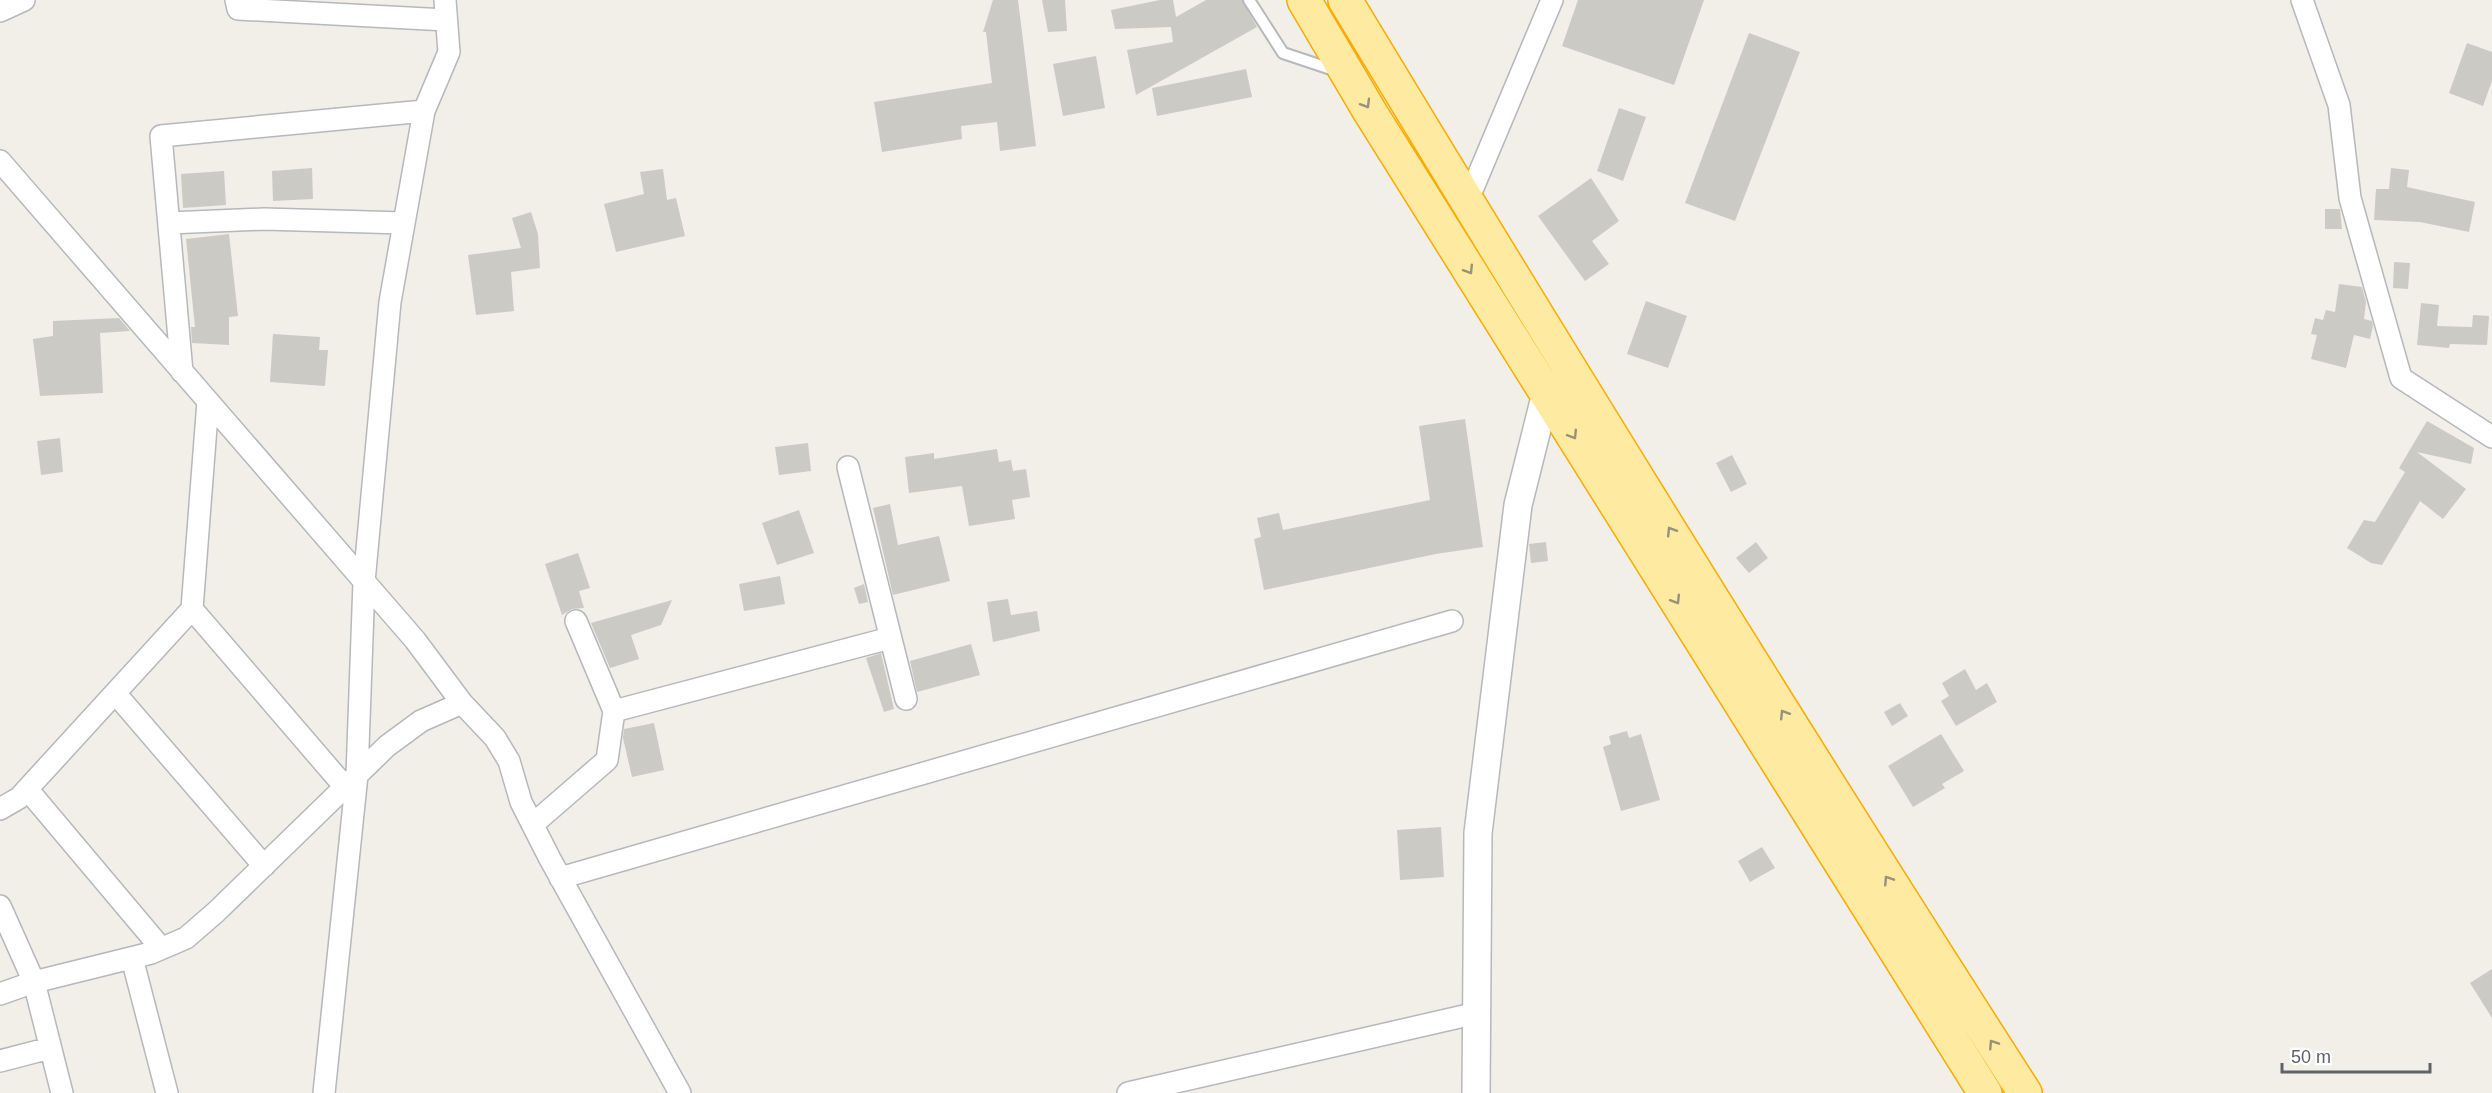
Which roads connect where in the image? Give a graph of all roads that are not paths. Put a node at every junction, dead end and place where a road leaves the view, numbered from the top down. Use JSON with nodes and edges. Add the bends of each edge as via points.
{"nodes":[{"id":1,"x":24,"y":0,"type":"edge"},
{"id":2,"x":236,"y":0,"type":"edge"},
{"id":3,"x":1249,"y":0,"type":"edge"},
{"id":4,"x":1304,"y":0,"type":"edge"},
{"id":5,"x":1345,"y":0,"type":"edge"},
{"id":6,"x":1551,"y":0,"type":"edge"},
{"id":7,"x":2302,"y":0,"type":"edge"},
{"id":8,"x":445,"y":10,"type":"edge"},
{"id":9,"x":0,"y":11,"type":"edge"},
{"id":10,"x":1348,"y":75,"type":"junction"},
{"id":11,"x":424,"y":111,"type":"junction"},
{"id":12,"x":0,"y":161,"type":"edge"},
{"id":13,"x":1467,"y":202,"type":"junction"},
{"id":14,"x":404,"y":223,"type":"junction"},
{"id":15,"x":169,"y":224,"type":"junction"},
{"id":16,"x":1572,"y":371,"type":"junction"},
{"id":17,"x":182,"y":372,"type":"junction"},
{"id":18,"x":1546,"y":393,"type":"junction"},
{"id":19,"x":208,"y":402,"type":"junction"},
{"id":20,"x":2492,"y":437,"type":"edge"},
{"id":21,"x":848,"y":467,"type":"dead end"},
{"id":22,"x":364,"y":582,"type":"junction"},
{"id":23,"x":192,"y":609,"type":"junction"},
{"id":24,"x":576,"y":621,"type":"dead end"},
{"id":25,"x":1452,"y":621,"type":"dead end"},
{"id":26,"x":891,"y":638,"type":"junction"},
{"id":27,"x":115,"y":693,"type":"junction"},
{"id":28,"x":906,"y":699,"type":"dead end"},
{"id":29,"x":462,"y":703,"type":"junction"},
{"id":30,"x":614,"y":711,"type":"junction"},
{"id":31,"x":351,"y":781,"type":"junction"},
{"id":32,"x":33,"y":796,"type":"dead end"},
{"id":33,"x":0,"y":809,"type":"edge"},
{"id":34,"x":539,"y":819,"type":"dead end"},
{"id":35,"x":264,"y":866,"type":"junction"},
{"id":36,"x":560,"y":878,"type":"junction"},
{"id":37,"x":0,"y":906,"type":"edge"},
{"id":38,"x":161,"y":948,"type":"junction"},
{"id":39,"x":132,"y":958,"type":"junction"},
{"id":40,"x":34,"y":982,"type":"junction"},
{"id":41,"x":0,"y":994,"type":"edge"},
{"id":42,"x":1477,"y":1013,"type":"junction"},
{"id":43,"x":50,"y":1048,"type":"junction"},
{"id":44,"x":0,"y":1061,"type":"edge"},
{"id":45,"x":62,"y":1093,"type":"edge"},
{"id":46,"x":167,"y":1093,"type":"edge"},
{"id":47,"x":324,"y":1093,"type":"edge"},
{"id":48,"x":680,"y":1093,"type":"edge"},
{"id":49,"x":1128,"y":1093,"type":"edge"},
{"id":50,"x":1476,"y":1093,"type":"edge"},
{"id":51,"x":1985,"y":1093,"type":"edge"},
{"id":52,"x":2025,"y":1093,"type":"edge"}],
"edges":[{"from":1,"to":9,"type":"street"},
{"from":2,"to":8,"type":"street","via":[[238,9]]},
{"from":3,"to":10,"type":"lane","via":[[1283,53]]},
{"from":4,"to":10,"type":"highway"},
{"from":5,"to":13,"type":"highway"},
{"from":6,"to":13,"type":"street"},
{"from":7,"to":20,"type":"street","via":[[2339,105],[2350,198],[2401,378]]},
{"from":8,"to":11,"type":"street","via":[[449,52]]},
{"from":10,"to":18,"type":"highway","one_way":true},
{"from":11,"to":14,"type":"street"},
{"from":11,"to":15,"type":"street","via":[[161,136]]},
{"from":12,"to":17,"type":"street"},
{"from":13,"to":16,"type":"highway"},
{"from":14,"to":15,"type":"street","via":[[264,219]]},
{"from":14,"to":22,"type":"street","via":[[390,302]]},
{"from":15,"to":17,"type":"street"},
{"from":16,"to":18,"type":"street"},
{"from":52,"to":16,"type":"highway","one_way":true,"via":[[1863,841]]},
{"from":17,"to":19,"type":"street"},
{"from":18,"to":42,"type":"street","via":[[1518,505],[1478,833]]},
{"from":18,"to":51,"type":"highway","one_way":true},
{"from":19,"to":22,"type":"street"},
{"from":19,"to":23,"type":"street"},
{"from":21,"to":26,"type":"street"},
{"from":22,"to":29,"type":"street","via":[[415,640]]},
{"from":22,"to":31,"type":"street"},
{"from":23,"to":27,"type":"street"},
{"from":23,"to":31,"type":"street"},
{"from":24,"to":30,"type":"street"},
{"from":25,"to":36,"type":"street"},
{"from":26,"to":28,"type":"street"},
{"from":26,"to":30,"type":"street"},
{"from":27,"to":33,"type":"street","via":[[19,798]]},
{"from":27,"to":35,"type":"street"},
{"from":29,"to":31,"type":"street","via":[[421,721],[387,746]]},
{"from":29,"to":36,"type":"street","via":[[495,738],[509,761],[521,802]]},
{"from":30,"to":34,"type":"street","via":[[607,760]]},
{"from":31,"to":35,"type":"street"},
{"from":31,"to":47,"type":"street"},
{"from":32,"to":38,"type":"street"},
{"from":35,"to":38,"type":"street","via":[[186,938]]},
{"from":36,"to":48,"type":"street"},
{"from":37,"to":40,"type":"street"},
{"from":38,"to":39,"type":"street"},
{"from":39,"to":40,"type":"street"},
{"from":39,"to":46,"type":"street"},
{"from":40,"to":41,"type":"street"},
{"from":40,"to":43,"type":"street"},
{"from":42,"to":49,"type":"street"},
{"from":42,"to":50,"type":"street"},
{"from":43,"to":44,"type":"street"},
{"from":43,"to":45,"type":"street"}]}
